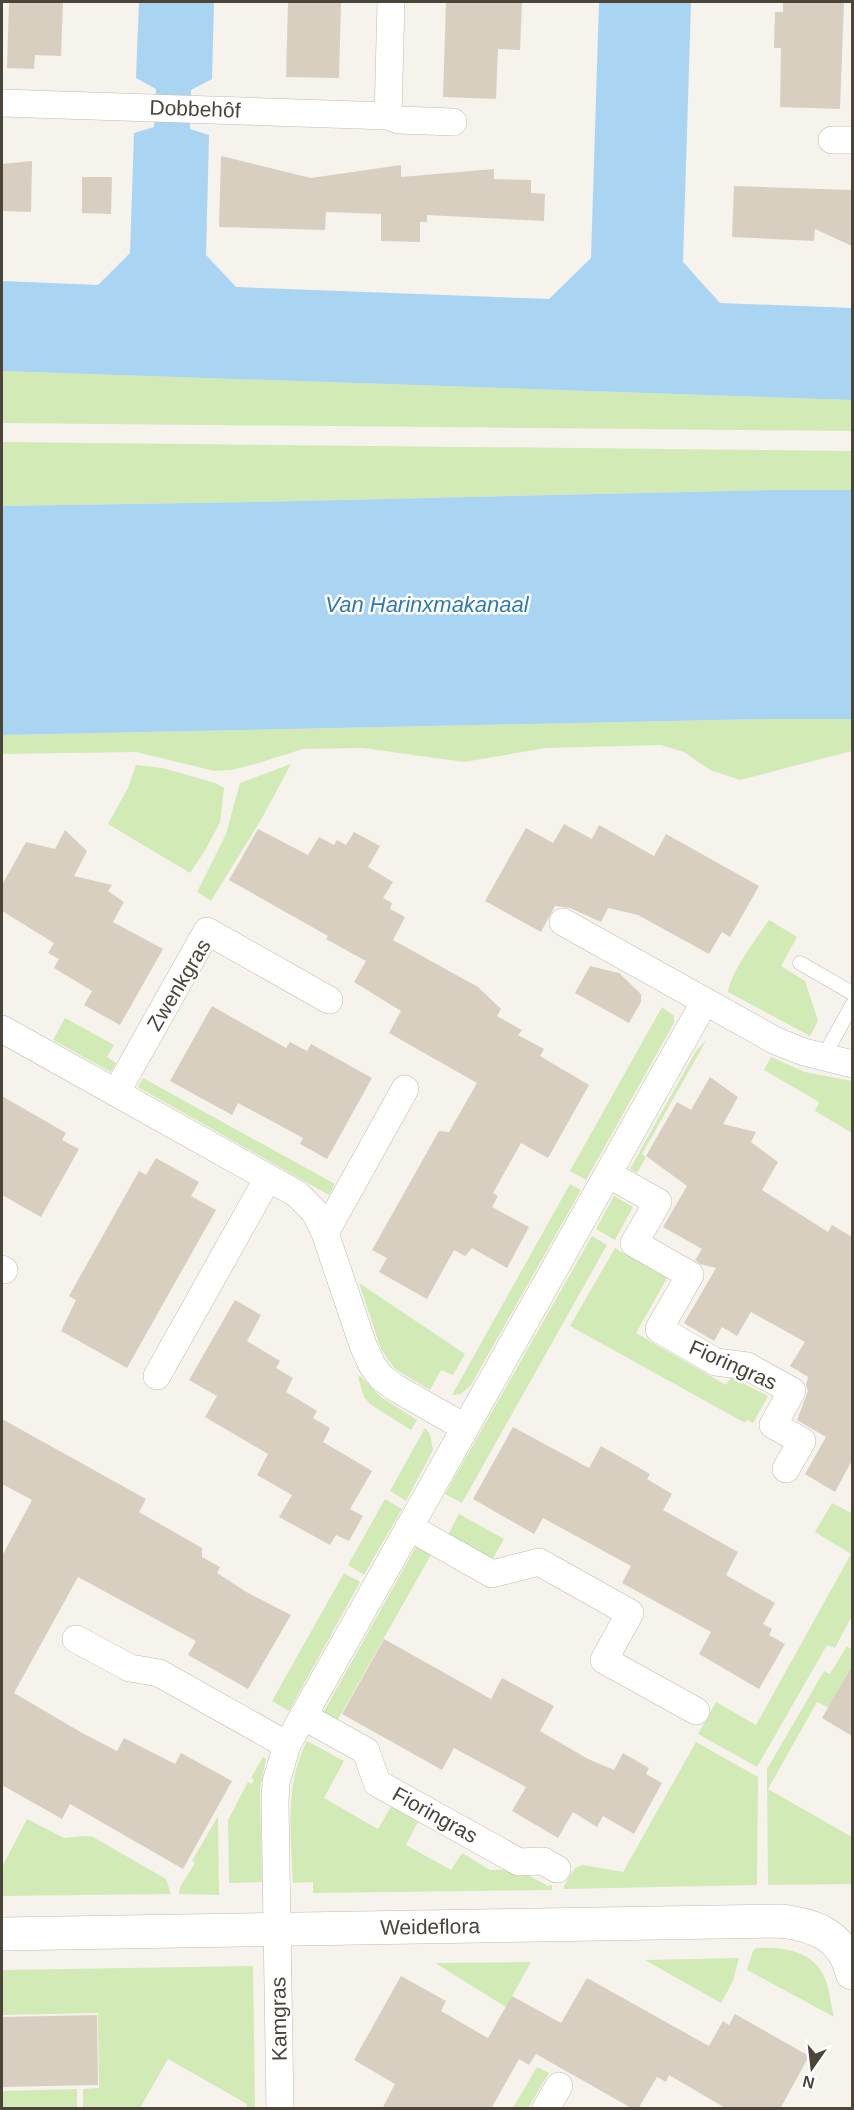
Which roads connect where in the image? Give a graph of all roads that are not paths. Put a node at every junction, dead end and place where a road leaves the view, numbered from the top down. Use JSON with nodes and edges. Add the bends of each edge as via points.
{"nodes":[{"id":1,"x":391,"y":2,"type":"edge"},
{"id":2,"x":2,"y":103,"type":"edge"},
{"id":3,"x":388,"y":116,"type":"junction"},
{"id":4,"x":453,"y":122,"type":"dead end"},
{"id":5,"x":563,"y":922,"type":"dead end"},
{"id":6,"x":800,"y":963,"type":"dead end"},
{"id":7,"x":852,"y":993,"type":"edge"},
{"id":8,"x":329,"y":1000,"type":"dead end"},
{"id":9,"x":705,"y":1001,"type":"junction"},
{"id":10,"x":852,"y":1005,"type":"edge"},
{"id":11,"x":2,"y":1029,"type":"edge"},
{"id":12,"x":824,"y":1056,"type":"junction"},
{"id":13,"x":852,"y":1064,"type":"edge"},
{"id":14,"x":405,"y":1089,"type":"dead end"},
{"id":15,"x":116,"y":1093,"type":"junction"},
{"id":16,"x":608,"y":1174,"type":"junction"},
{"id":17,"x":268,"y":1178,"type":"junction"},
{"id":18,"x":325,"y":1233,"type":"junction"},
{"id":19,"x":157,"y":1376,"type":"dead end"},
{"id":20,"x":464,"y":1427,"type":"junction"},
{"id":21,"x":786,"y":1470,"type":"dead end"},
{"id":22,"x":409,"y":1527,"type":"junction"},
{"id":23,"x":76,"y":1639,"type":"dead end"},
{"id":24,"x":696,"y":1711,"type":"dead end"},
{"id":25,"x":303,"y":1716,"type":"junction"},
{"id":26,"x":287,"y":1745,"type":"junction"},
{"id":27,"x":557,"y":1869,"type":"dead end"},
{"id":28,"x":278,"y":1929,"type":"junction"},
{"id":29,"x":2,"y":1935,"type":"edge"},
{"id":30,"x":843,"y":1937,"type":"edge"},
{"id":31,"x":852,"y":1973,"type":"edge"},
{"id":32,"x":280,"y":2109,"type":"edge"}],
"edges":[{"from":1,"to":3,"type":"street"},
{"from":2,"to":3,"type":"street","name":"Dobbehôf"},
{"from":3,"to":4,"type":"street","name":"Dobbehôf"},
{"from":5,"to":9,"type":"street"},
{"from":6,"to":7,"type":"lane"},
{"from":8,"to":15,"type":"street","name":"Zwenkgras","via":[[207,931]]},
{"from":9,"to":12,"type":"street","via":[[781,1043]]},
{"from":9,"to":16,"type":"street"},
{"from":10,"to":12,"type":"lane"},
{"from":11,"to":15,"type":"street"},
{"from":12,"to":13,"type":"street"},
{"from":14,"to":18,"type":"street"},
{"from":15,"to":17,"type":"street"},
{"from":16,"to":20,"type":"street"},
{"from":16,"to":21,"type":"street","name":"Fioringras","via":[[658,1202],[634,1243],[690,1275],[659,1329],[716,1362],[747,1366],[792,1391],[773,1425],[802,1441]]},
{"from":17,"to":18,"type":"street","via":[[297,1194],[315,1212]]},
{"from":17,"to":19,"type":"street"},
{"from":18,"to":20,"type":"street","via":[[372,1365],[394,1388]]},
{"from":20,"to":22,"type":"street"},
{"from":22,"to":24,"type":"street","via":[[492,1574],[539,1562],[630,1613],[604,1660]]},
{"from":22,"to":25,"type":"street"},
{"from":23,"to":26,"type":"street","via":[[130,1668],[159,1673]]},
{"from":25,"to":26,"type":"street"},
{"from":25,"to":27,"type":"street","name":"Fioringras","via":[[366,1751],[377,1783],[519,1862],[543,1861]]},
{"from":26,"to":28,"type":"street","via":[[275,1792]]},
{"from":28,"to":29,"type":"street","name":"Weideflora"},
{"from":28,"to":30,"type":"street","name":"Weideflora","via":[[780,1921]]},
{"from":28,"to":32,"type":"street","name":"Kamgras"},
{"from":30,"to":31,"type":"street"}]}
